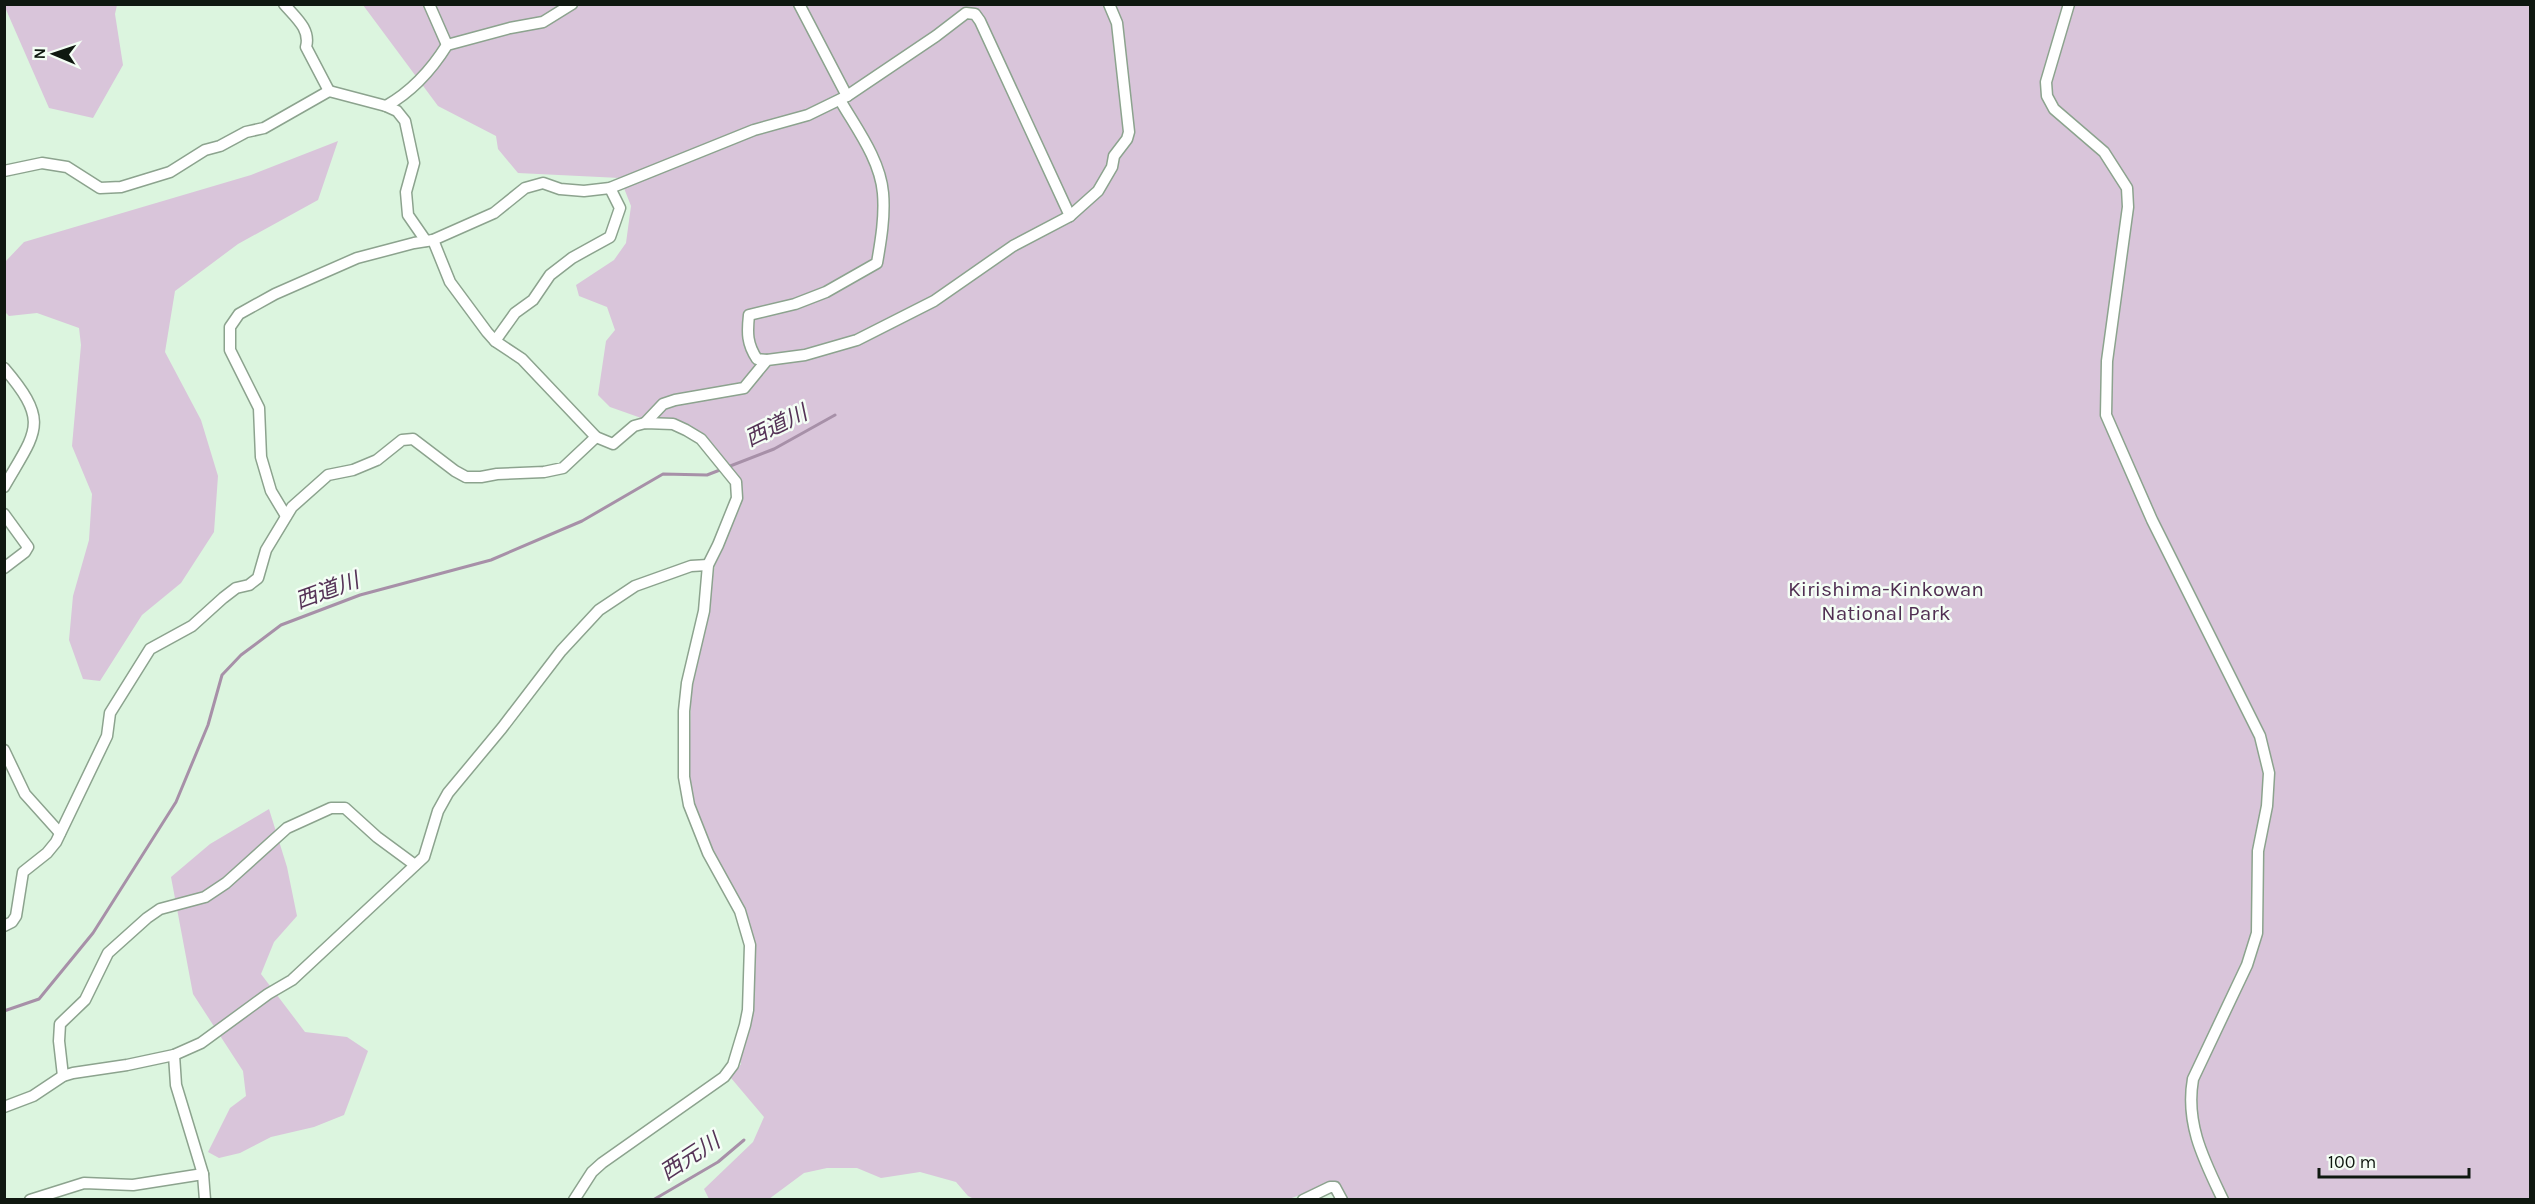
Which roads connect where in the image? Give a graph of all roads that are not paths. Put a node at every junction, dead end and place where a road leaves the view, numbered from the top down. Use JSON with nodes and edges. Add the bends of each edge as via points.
{"nodes":[{"id":1,"x":284,"y":4,"type":"edge"},
{"id":2,"x":429,"y":4,"type":"edge"},
{"id":3,"x":572,"y":4,"type":"edge"},
{"id":4,"x":799,"y":4,"type":"edge"},
{"id":5,"x":1109,"y":4,"type":"edge"},
{"id":6,"x":2069,"y":4,"type":"edge"},
{"id":7,"x":447,"y":45,"type":"junction"},
{"id":8,"x":329,"y":92,"type":"junction"},
{"id":9,"x":843,"y":98,"type":"junction"},
{"id":10,"x":386,"y":106,"type":"junction"},
{"id":11,"x":4,"y":171,"type":"edge"},
{"id":12,"x":610,"y":188,"type":"junction"},
{"id":13,"x":1070,"y":216,"type":"junction"},
{"id":14,"x":430,"y":241,"type":"junction"},
{"id":15,"x":495,"y":341,"type":"junction"},
{"id":16,"x":767,"y":360,"type":"junction"},
{"id":17,"x":4,"y":369,"type":"edge"},
{"id":18,"x":645,"y":423,"type":"junction"},
{"id":19,"x":596,"y":437,"type":"junction"},
{"id":20,"x":4,"y":487,"type":"edge"},
{"id":21,"x":4,"y":514,"type":"edge"},
{"id":22,"x":286,"y":516,"type":"junction"},
{"id":23,"x":708,"y":565,"type":"junction"},
{"id":24,"x":4,"y":568,"type":"edge"},
{"id":25,"x":4,"y":750,"type":"edge"},
{"id":26,"x":60,"y":833,"type":"junction"},
{"id":27,"x":415,"y":865,"type":"junction"},
{"id":28,"x":4,"y":926,"type":"edge"},
{"id":29,"x":174,"y":1054,"type":"junction"},
{"id":30,"x":63,"y":1076,"type":"junction"},
{"id":31,"x":4,"y":1107,"type":"edge"},
{"id":32,"x":203,"y":1174,"type":"junction"},
{"id":33,"x":30,"y":1200,"type":"edge"},
{"id":34,"x":205,"y":1200,"type":"edge"},
{"id":35,"x":574,"y":1200,"type":"edge"},
{"id":36,"x":1303,"y":1200,"type":"edge"},
{"id":37,"x":1342,"y":1200,"type":"edge"},
{"id":38,"x":2223,"y":1200,"type":"edge"}],
"edges":[{"from":1,"to":8,"type":"street","via":[[303,25],[308,39],[306,47]]},
{"from":2,"to":7,"type":"street"},
{"from":3,"to":7,"type":"street","via":[[543,22]]},
{"from":4,"to":9,"type":"street"},
{"from":5,"to":13,"type":"street","via":[[1118,33],[1128,135],[1098,191]]},
{"from":6,"to":38,"type":"street","via":[[2046,82],[2047,96],[2054,109],[2104,152],[2127,188],[2128,207],[2107,361],[2106,415],[2152,520],[2260,736],[2269,773],[2258,851],[2257,933],[2247,965],[2190,1093],[2191,1123],[2201,1155]]},
{"from":7,"to":10,"type":"street","via":[[404,95]]},
{"from":8,"to":10,"type":"street"},
{"from":8,"to":11,"type":"street","via":[[264,128],[205,150],[170,172],[121,187],[100,188],[67,167],[42,163]]},
{"from":9,"to":12,"type":"street","via":[[808,115],[754,130]]},
{"from":9,"to":13,"type":"street","via":[[962,14],[975,14]]},
{"from":9,"to":16,"type":"street","via":[[879,171],[884,193],[877,263],[826,292],[749,315],[749,347],[757,359]]},
{"from":10,"to":14,"type":"street","via":[[405,121],[414,163],[406,192],[408,215]]},
{"from":12,"to":14,"type":"street","via":[[584,191],[543,183],[525,188],[494,213]]},
{"from":12,"to":15,"type":"street","via":[[620,208],[610,237],[550,275]]},
{"from":13,"to":16,"type":"street","via":[[1013,246],[934,301],[857,340],[805,355]]},
{"from":14,"to":15,"type":"street","via":[[450,282]]},
{"from":14,"to":22,"type":"street","via":[[357,258],[275,294],[234,320],[229,333],[230,350],[259,408],[261,457],[271,491]]},
{"from":15,"to":19,"type":"street","via":[[522,359]]},
{"from":16,"to":18,"type":"street","via":[[744,388],[663,404]]},
{"from":17,"to":20,"type":"street","via":[[30,402],[34,426],[29,446]]},
{"from":18,"to":19,"type":"street","via":[[634,426],[612,444]]},
{"from":18,"to":23,"type":"street","via":[[673,424],[701,439],[736,482],[737,498]]},
{"from":19,"to":22,"type":"street","via":[[563,468],[466,477],[420,443],[402,440],[377,460],[327,475]]},
{"from":21,"to":24,"type":"street","via":[[28,547]]},
{"from":22,"to":26,"type":"street","via":[[266,550],[258,578],[236,588],[192,626],[150,650],[110,713],[107,736]]},
{"from":23,"to":27,"type":"street","via":[[691,566],[636,586],[598,610],[448,793],[438,811],[424,857]]},
{"from":23,"to":35,"type":"street","via":[[704,611],[687,682],[684,777],[689,805],[708,853],[740,912],[750,945],[745,1025],[733,1065],[724,1077],[592,1172]]},
{"from":25,"to":26,"type":"street","via":[[26,794]]},
{"from":26,"to":28,"type":"street","via":[[47,853],[23,872],[16,916]]},
{"from":27,"to":29,"type":"street","via":[[292,980],[201,1043]]},
{"from":27,"to":30,"type":"street","via":[[345,808],[331,808],[287,828],[206,897],[160,909],[108,953],[86,1000],[60,1024]]},
{"from":29,"to":30,"type":"street"},
{"from":29,"to":32,"type":"street","via":[[176,1085]]},
{"from":30,"to":31,"type":"street","via":[[33,1096]]},
{"from":32,"to":33,"type":"street","via":[[133,1185],[84,1183]]},
{"from":32,"to":34,"type":"street"},
{"from":36,"to":37,"type":"street","via":[[1330,1187],[1335,1187]]}]}
